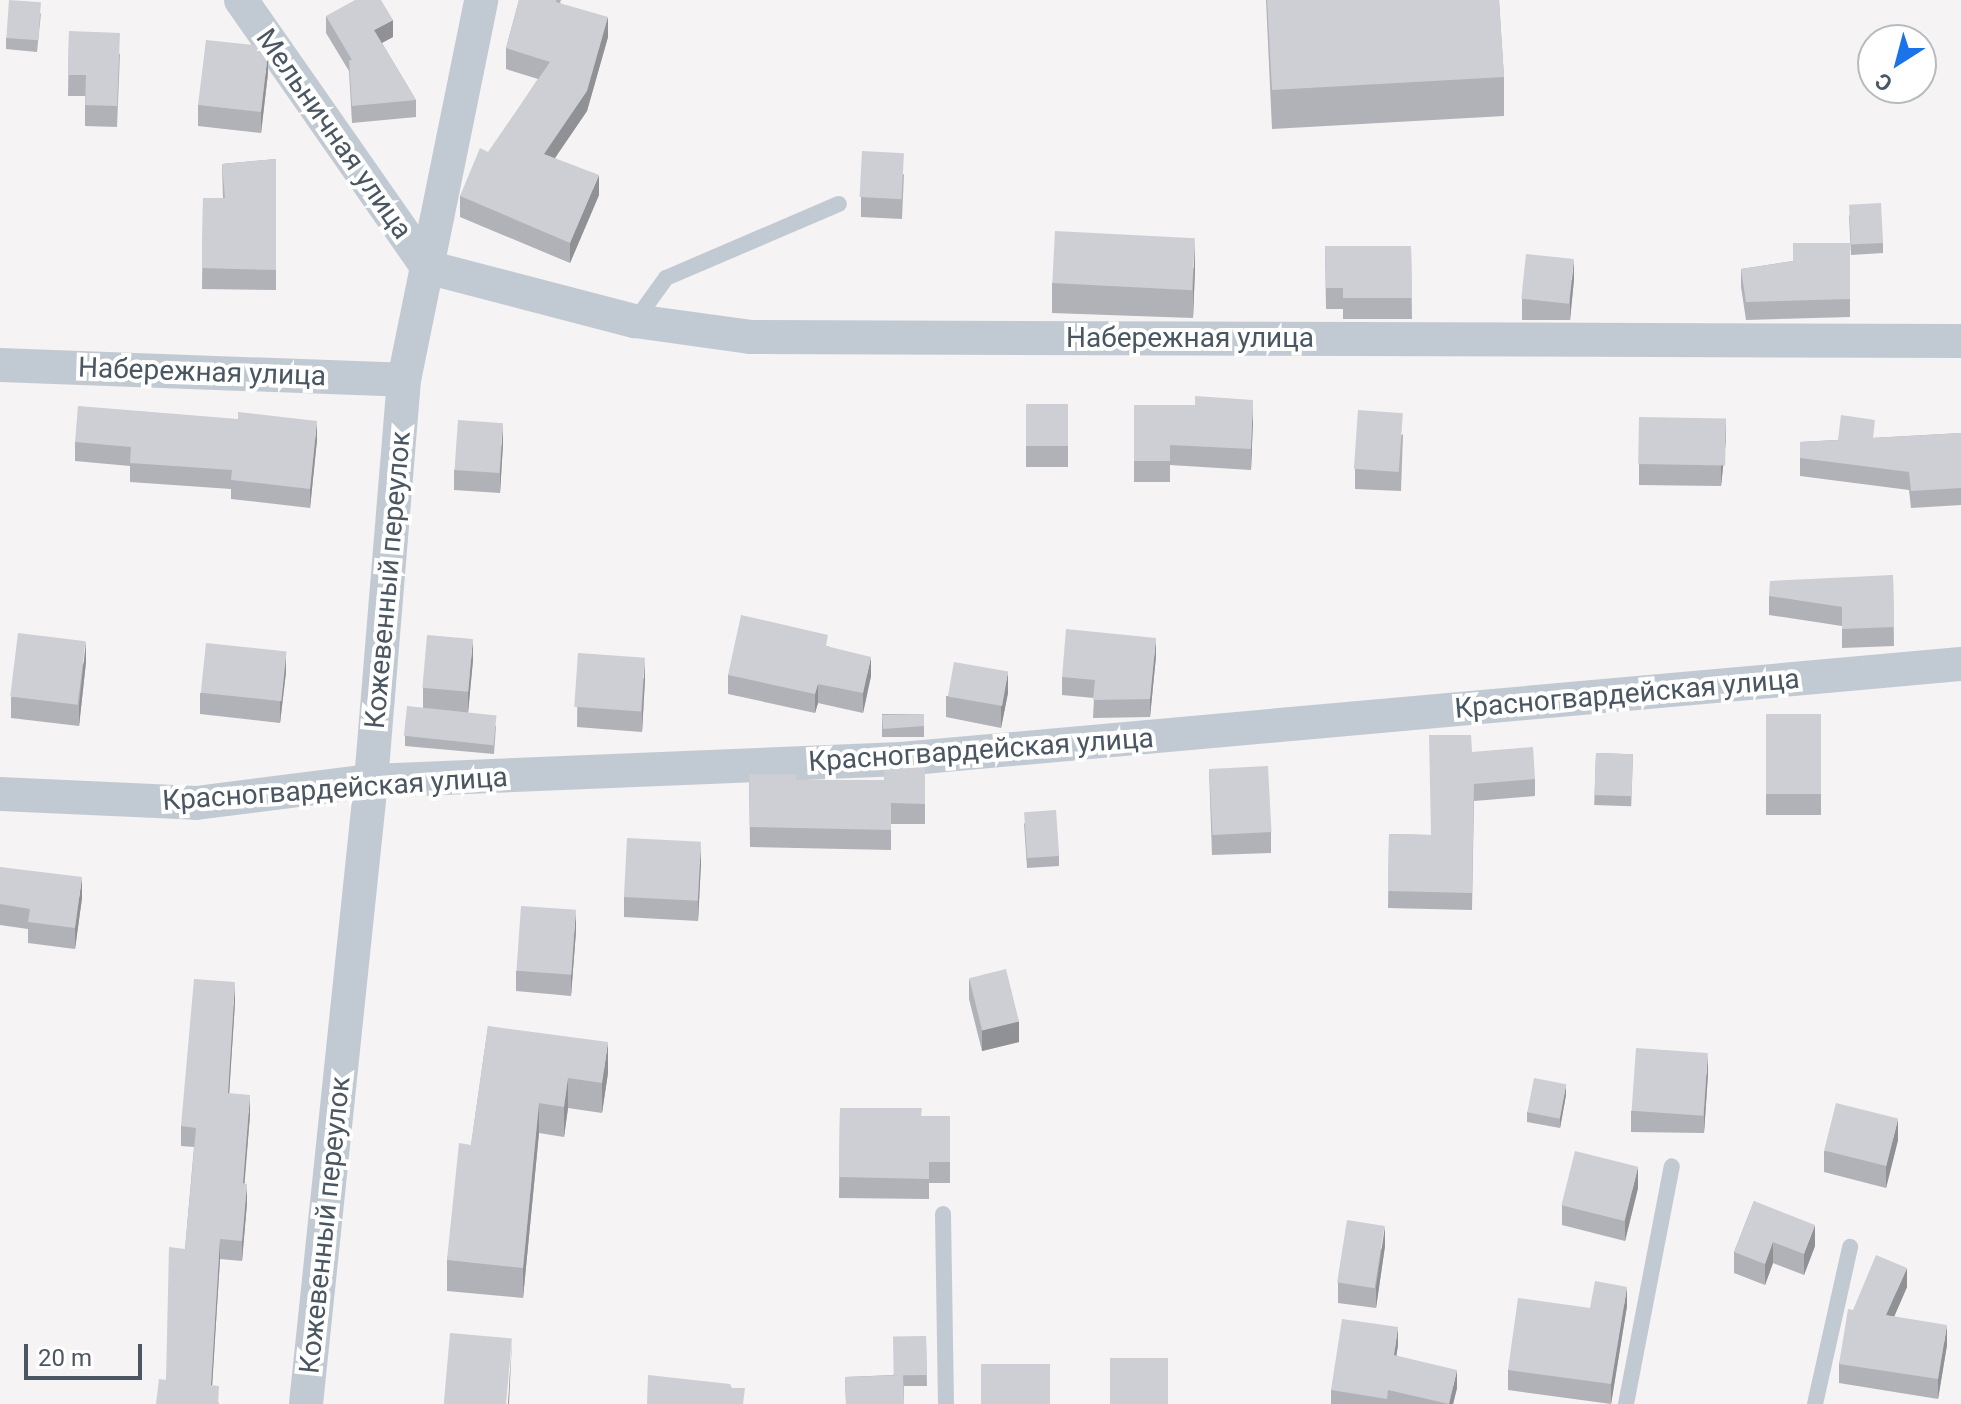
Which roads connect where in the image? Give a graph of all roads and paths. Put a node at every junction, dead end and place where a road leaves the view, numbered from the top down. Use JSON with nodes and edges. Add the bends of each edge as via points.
{"nodes":[{"id":1,"x":241,"y":0,"type":"edge"},
{"id":2,"x":481,"y":0,"type":"edge"},
{"id":3,"x":839,"y":204,"type":"dead end"},
{"id":4,"x":427,"y":267,"type":"junction"},
{"id":5,"x":635,"y":321,"type":"junction"},
{"id":6,"x":1961,"y":341,"type":"edge"},
{"id":7,"x":0,"y":365,"type":"edge"},
{"id":8,"x":404,"y":380,"type":"junction"},
{"id":9,"x":1961,"y":664,"type":"edge"},
{"id":10,"x":371,"y":781,"type":"junction"},
{"id":11,"x":0,"y":794,"type":"edge"},
{"id":12,"x":1672,"y":1166,"type":"dead end"},
{"id":13,"x":943,"y":1214,"type":"dead end"},
{"id":14,"x":1850,"y":1247,"type":"dead end"},
{"id":15,"x":306,"y":1404,"type":"edge"},
{"id":16,"x":946,"y":1404,"type":"edge"},
{"id":17,"x":1626,"y":1404,"type":"edge"},
{"id":18,"x":1815,"y":1404,"type":"edge"}],
"edges":[{"from":1,"to":4,"type":"street","name":"Мельничная улица"},
{"from":2,"to":4,"type":"street","name":"Кожевенный переулок"},
{"from":3,"to":5,"type":"lane","via":[[666,278]]},
{"from":4,"to":5,"type":"street","name":"Набережная улица"},
{"from":4,"to":8,"type":"street","name":"Кожевенный переулок"},
{"from":5,"to":6,"type":"street","name":"Набережная улица","via":[[750,337]]},
{"from":7,"to":8,"type":"street","name":"Набережная улица"},
{"from":8,"to":10,"type":"street","name":"Кожевенный переулок"},
{"from":9,"to":10,"type":"street","name":"Красногвардейская улица","via":[[901,759]]},
{"from":10,"to":11,"type":"street","name":"Красногвардейская улица","via":[[196,803]]},
{"from":10,"to":15,"type":"street","name":"Кожевенный переулок"},
{"from":12,"to":17,"type":"lane"},
{"from":13,"to":16,"type":"lane"},
{"from":14,"to":18,"type":"lane"}]}
